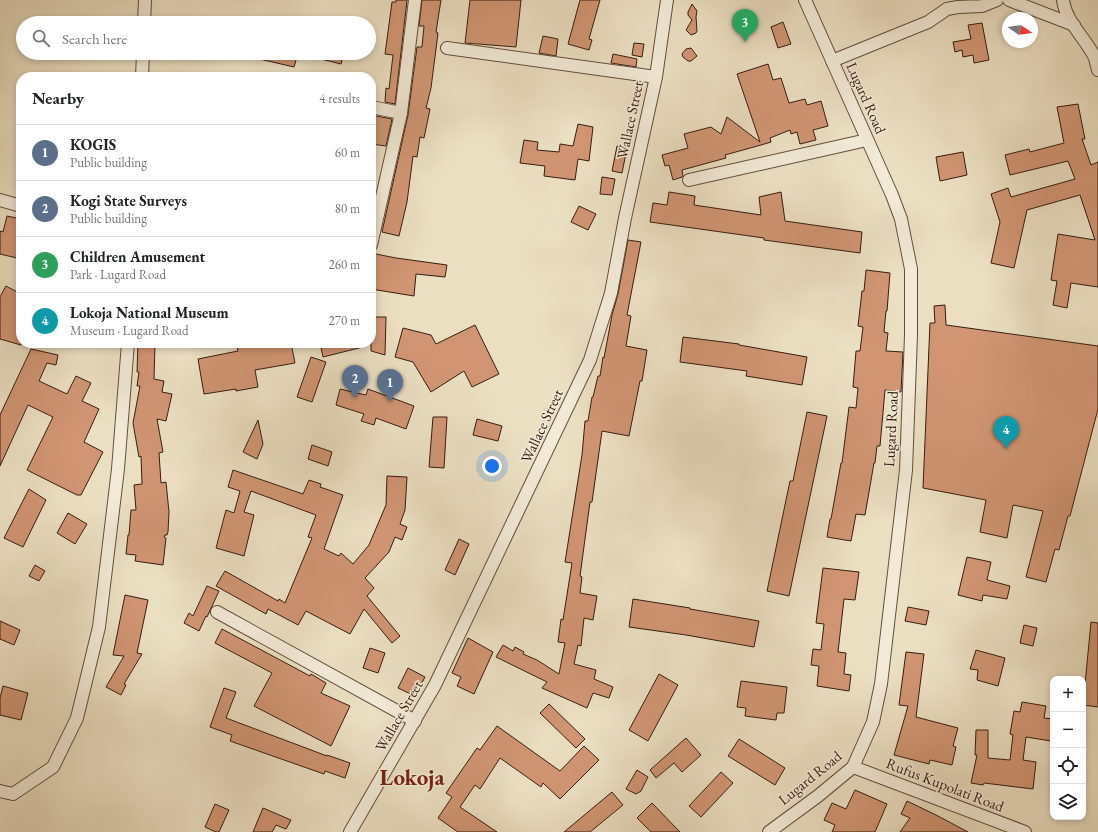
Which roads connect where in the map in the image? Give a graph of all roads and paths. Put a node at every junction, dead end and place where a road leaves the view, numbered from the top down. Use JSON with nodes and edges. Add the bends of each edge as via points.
{"nodes":[{"id":1,"x":145,"y":0,"type":"edge"},
{"id":2,"x":415,"y":0,"type":"edge"},
{"id":3,"x":667,"y":0,"type":"edge"},
{"id":4,"x":805,"y":0,"type":"edge"},
{"id":5,"x":997,"y":0,"type":"edge"},
{"id":6,"x":1009,"y":0,"type":"edge"},
{"id":7,"x":1063,"y":0,"type":"edge"},
{"id":8,"x":957,"y":3,"type":"edge"},
{"id":9,"x":144,"y":16,"type":"edge"},
{"id":10,"x":1074,"y":25,"type":"junction"},
{"id":11,"x":447,"y":48,"type":"dead end"},
{"id":12,"x":143,"y":60,"type":"edge"},
{"id":13,"x":832,"y":61,"type":"junction"},
{"id":14,"x":1098,"y":70,"type":"edge"},
{"id":15,"x":142,"y":72,"type":"edge"},
{"id":16,"x":656,"y":77,"type":"junction"},
{"id":17,"x":376,"y":108,"type":"edge"},
{"id":18,"x":401,"y":113,"type":"junction"},
{"id":19,"x":868,"y":140,"type":"junction"},
{"id":20,"x":689,"y":180,"type":"dead end"},
{"id":21,"x":0,"y":200,"type":"edge"},
{"id":22,"x":16,"y":205,"type":"edge"},
{"id":23,"x":376,"y":223,"type":"edge"},
{"id":24,"x":128,"y":348,"type":"edge"},
{"id":25,"x":218,"y":612,"type":"dead end"},
{"id":26,"x":415,"y":720,"type":"junction"},
{"id":27,"x":853,"y":767,"type":"junction"},
{"id":28,"x":0,"y":791,"type":"edge"},
{"id":29,"x":350,"y":832,"type":"edge"},
{"id":30,"x":769,"y":832,"type":"edge"},
{"id":31,"x":1025,"y":832,"type":"edge"}],
"edges":[{"from":1,"to":9,"type":"street"},
{"from":2,"to":18,"type":"street"},
{"from":3,"to":16,"type":"street","name":"Wallace Street"},
{"from":4,"to":13,"type":"street","name":"Lugard Road"},
{"from":5,"to":8,"type":"street","via":[[982,6]]},
{"from":6,"to":10,"type":"street"},
{"from":7,"to":10,"type":"street"},
{"from":8,"to":13,"type":"street","via":[[928,22]]},
{"from":10,"to":14,"type":"street","via":[[1095,58]]},
{"from":11,"to":16,"type":"street"},
{"from":12,"to":15,"type":"street"},
{"from":13,"to":19,"type":"street","name":"Lugard Road"},
{"from":16,"to":26,"type":"street","name":"Wallace Street","via":[[611,293],[590,360],[435,685]]},
{"from":17,"to":18,"type":"street"},
{"from":18,"to":23,"type":"street"},
{"from":19,"to":20,"type":"street"},
{"from":19,"to":27,"type":"street","name":"Lugard Road","via":[[892,195],[907,243],[911,269],[911,335],[906,470],[882,677],[873,722]]},
{"from":21,"to":22,"type":"street"},
{"from":24,"to":28,"type":"street","via":[[118,469],[99,627],[77,718],[53,767],[13,794]]},
{"from":25,"to":26,"type":"street"},
{"from":26,"to":29,"type":"street","name":"Wallace Street"},
{"from":27,"to":30,"type":"street","name":"Lugard Road"},
{"from":27,"to":31,"type":"street","name":"Rufus Kupolati Road"}]}
